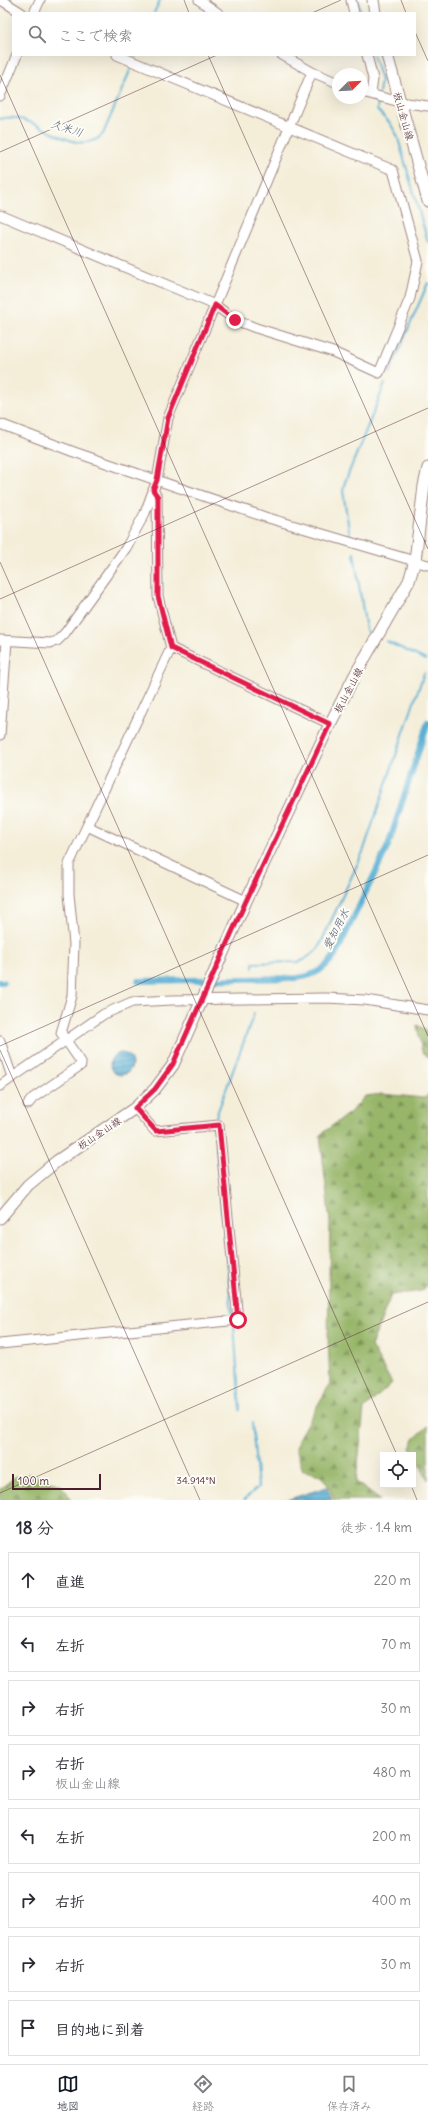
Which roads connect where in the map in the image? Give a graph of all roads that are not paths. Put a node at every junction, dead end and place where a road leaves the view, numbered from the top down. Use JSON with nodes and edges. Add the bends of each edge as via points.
{"nodes":[{"id":1,"x":1,"y":0,"type":"edge"},
{"id":2,"x":40,"y":0,"type":"edge"},
{"id":3,"x":199,"y":0,"type":"edge"},
{"id":4,"x":351,"y":0,"type":"edge"},
{"id":5,"x":373,"y":0,"type":"edge"},
{"id":6,"x":20,"y":12,"type":"edge"},
{"id":7,"x":34,"y":12,"type":"edge"},
{"id":8,"x":217,"y":12,"type":"edge"},
{"id":9,"x":354,"y":12,"type":"edge"},
{"id":10,"x":375,"y":12,"type":"edge"},
{"id":11,"x":17,"y":56,"type":"edge"},
{"id":12,"x":119,"y":56,"type":"edge"},
{"id":13,"x":284,"y":56,"type":"edge"},
{"id":14,"x":367,"y":56,"type":"edge"},
{"id":15,"x":387,"y":56,"type":"edge"},
{"id":16,"x":312,"y":72,"type":"junction"},
{"id":17,"x":332,"y":80,"type":"edge"},
{"id":18,"x":368,"y":93,"type":"edge"},
{"id":19,"x":372,"y":94,"type":"junction"},
{"id":20,"x":0,"y":96,"type":"edge"},
{"id":21,"x":400,"y":102,"type":"junction"},
{"id":22,"x":428,"y":106,"type":"edge"},
{"id":23,"x":289,"y":127,"type":"junction"},
{"id":24,"x":428,"y":201,"type":"edge"},
{"id":25,"x":0,"y":216,"type":"edge"},
{"id":26,"x":215,"y":305,"type":"junction"},
{"id":27,"x":0,"y":424,"type":"edge"},
{"id":28,"x":428,"y":468,"type":"edge"},
{"id":29,"x":157,"y":480,"type":"junction"},
{"id":30,"x":153,"y":490,"type":"junction"},
{"id":31,"x":415,"y":561,"type":"junction"},
{"id":32,"x":428,"y":565,"type":"edge"},
{"id":33,"x":4,"y":641,"type":"edge"},
{"id":34,"x":171,"y":648,"type":"junction"},
{"id":35,"x":330,"y":724,"type":"junction"},
{"id":36,"x":0,"y":735,"type":"edge"},
{"id":37,"x":87,"y":826,"type":"junction"},
{"id":38,"x":246,"y":901,"type":"junction"},
{"id":39,"x":201,"y":1000,"type":"junction"},
{"id":40,"x":428,"y":1010,"type":"edge"},
{"id":41,"x":65,"y":1040,"type":"junction"},
{"id":42,"x":0,"y":1041,"type":"edge"},
{"id":43,"x":12,"y":1077,"type":"junction"},
{"id":44,"x":0,"y":1086,"type":"edge"},
{"id":45,"x":28,"y":1104,"type":"dead end"},
{"id":46,"x":135,"y":1108,"type":"junction"},
{"id":47,"x":0,"y":1218,"type":"edge"},
{"id":48,"x":0,"y":1344,"type":"edge"}],
"edges":[{"from":1,"to":6,"type":"street"},
{"from":2,"to":7,"type":"street"},
{"from":3,"to":8,"type":"street"},
{"from":4,"to":9,"type":"street"},
{"from":5,"to":10,"type":"main road"},
{"from":11,"to":20,"type":"street"},
{"from":12,"to":23,"type":"street"},
{"from":13,"to":16,"type":"street"},
{"from":14,"to":19,"type":"street","via":[[373,79]]},
{"from":15,"to":21,"type":"main road","name":"板山金山線"},
{"from":16,"to":17,"type":"street"},
{"from":16,"to":23,"type":"street"},
{"from":18,"to":19,"type":"street"},
{"from":19,"to":21,"type":"street"},
{"from":21,"to":22,"type":"street"},
{"from":21,"to":24,"type":"main road","name":"板山金山線"},
{"from":23,"to":26,"type":"street"},
{"from":23,"to":26,"type":"street","via":[[393,170],[418,261],[410,298],[398,329],[379,373],[333,352],[235,320]]},
{"from":25,"to":26,"type":"street"},
{"from":26,"to":29,"type":"street","via":[[168,418]]},
{"from":27,"to":29,"type":"street"},
{"from":28,"to":31,"type":"main road","name":"板山金山線"},
{"from":29,"to":30,"type":"street"},
{"from":29,"to":31,"type":"street","via":[[265,517]]},
{"from":30,"to":33,"type":"street","via":[[145,513],[126,548],[65,633],[57,641],[50,643]]},
{"from":30,"to":34,"type":"street","via":[[158,497],[158,596]]},
{"from":31,"to":32,"type":"street"},
{"from":31,"to":35,"type":"main road","name":"板山金山線","via":[[409,581],[396,606],[355,675]]},
{"from":33,"to":36,"type":"street"},
{"from":34,"to":35,"type":"street"},
{"from":34,"to":37,"type":"street"},
{"from":35,"to":38,"type":"main road","name":"板山金山線"},
{"from":37,"to":38,"type":"street"},
{"from":37,"to":41,"type":"street","via":[[69,864],[74,944],[72,996],[61,1033]]},
{"from":38,"to":39,"type":"main road","name":"板山金山線"},
{"from":39,"to":40,"type":"street","via":[[352,999]]},
{"from":39,"to":41,"type":"street","via":[[141,1001],[124,1004]]},
{"from":39,"to":46,"type":"main road","name":"板山金山線","via":[[173,1064],[155,1089]]},
{"from":41,"to":43,"type":"street"},
{"from":41,"to":45,"type":"street","via":[[81,1065]]},
{"from":42,"to":43,"type":"street"},
{"from":43,"to":44,"type":"street"},
{"from":46,"to":47,"type":"main road","name":"板山金山線","via":[[57,1161],[28,1185]]},
{"from":46,"to":48,"type":"street","via":[[156,1131],[219,1125],[238,1320]]}]}
